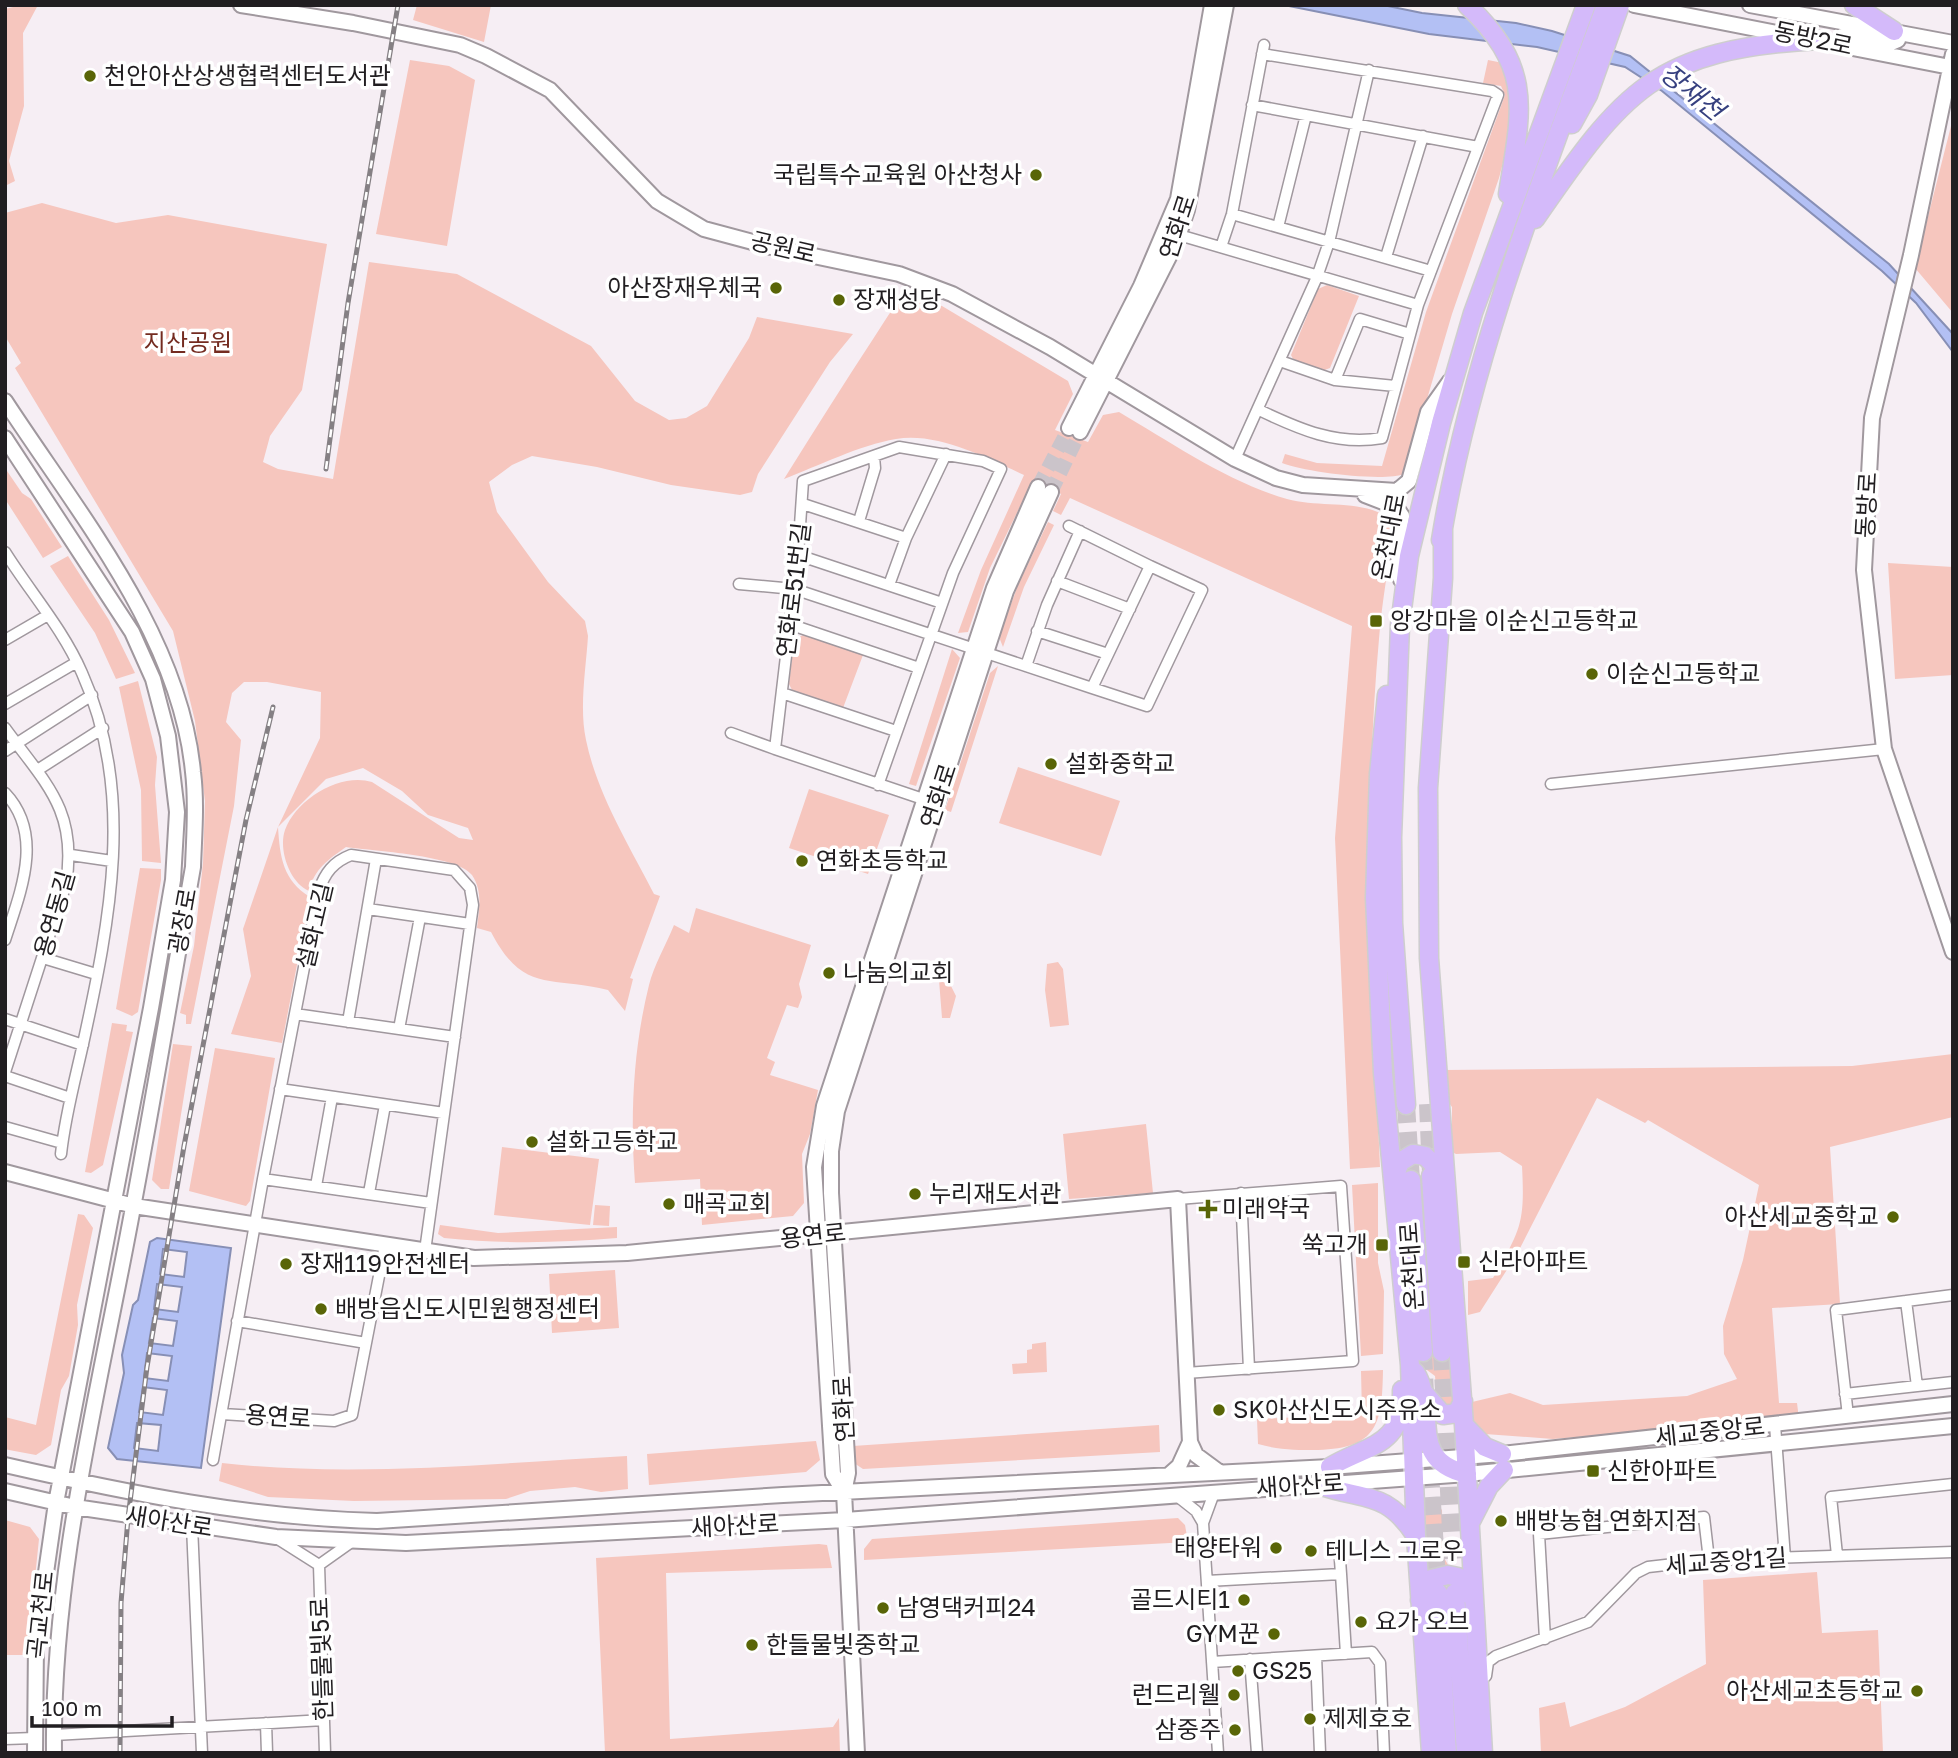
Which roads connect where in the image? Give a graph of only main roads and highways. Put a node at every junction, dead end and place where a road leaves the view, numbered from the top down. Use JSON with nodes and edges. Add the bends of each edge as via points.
{"nodes":[{"id":1,"x":241,"y":5,"type":"edge"},
{"id":2,"x":1467,"y":5,"type":"edge"},
{"id":3,"x":1586,"y":5,"type":"edge"},
{"id":4,"x":1605,"y":5,"type":"edge"},
{"id":5,"x":1620,"y":5,"type":"edge"},
{"id":6,"x":1634,"y":5,"type":"edge"},
{"id":7,"x":1750,"y":5,"type":"edge"},
{"id":8,"x":1853,"y":5,"type":"edge"},
{"id":9,"x":1218,"y":11,"type":"edge"},
{"id":10,"x":1894,"y":31,"type":"junction"},
{"id":11,"x":1796,"y":36,"type":"junction"},
{"id":12,"x":1819,"y":40,"type":"junction"},
{"id":13,"x":1953,"y":43,"type":"edge"},
{"id":14,"x":1951,"y":61,"type":"edge"},
{"id":15,"x":1575,"y":85,"type":"junction"},
{"id":16,"x":1503,"y":228,"type":"junction"},
{"id":17,"x":1520,"y":241,"type":"junction"},
{"id":18,"x":1454,"y":375,"type":"junction"},
{"id":19,"x":1100,"y":377,"type":"junction"},
{"id":20,"x":5,"y":401,"type":"edge"},
{"id":21,"x":1074,"y":430,"type":"tunnel mouth"},
{"id":22,"x":5,"y":438,"type":"edge"},
{"id":23,"x":1340,"y":488,"type":"junction"},
{"id":24,"x":1044,"y":490,"type":"tunnel mouth"},
{"id":25,"x":1443,"y":528,"type":"junction"},
{"id":26,"x":1403,"y":598,"type":"junction"},
{"id":27,"x":979,"y":651,"type":"junction"},
{"id":28,"x":1399,"y":662,"type":"junction"},
{"id":29,"x":1953,"y":952,"type":"edge"},
{"id":30,"x":1428,"y":1104,"type":"tunnel mouth"},
{"id":31,"x":1406,"y":1105,"type":"tunnel mouth"},
{"id":32,"x":5,"y":1172,"type":"edge"},
{"id":33,"x":1438,"y":1176,"type":"junction"},
{"id":34,"x":1402,"y":1179,"type":"junction"},
{"id":35,"x":115,"y":1202,"type":"junction"},
{"id":36,"x":134,"y":1206,"type":"junction"},
{"id":37,"x":834,"y":1234,"type":"junction"},
{"id":38,"x":817,"y":1237,"type":"junction"},
{"id":39,"x":1406,"y":1328,"type":"junction"},
{"id":40,"x":1442,"y":1352,"type":"tunnel mouth"},
{"id":41,"x":1417,"y":1358,"type":"junction"},
{"id":42,"x":1424,"y":1392,"type":"junction"},
{"id":43,"x":1463,"y":1401,"type":"junction"},
{"id":44,"x":1953,"y":1404,"type":"edge"},
{"id":45,"x":1464,"y":1425,"type":"junction"},
{"id":46,"x":1953,"y":1426,"type":"edge"},
{"id":47,"x":1190,"y":1442,"type":"junction"},
{"id":48,"x":1436,"y":1459,"type":"junction"},
{"id":49,"x":1503,"y":1462,"type":"junction"},
{"id":50,"x":5,"y":1465,"type":"edge"},
{"id":51,"x":1467,"y":1465,"type":"junction"},
{"id":52,"x":1330,"y":1467,"type":"junction"},
{"id":53,"x":1415,"y":1469,"type":"junction"},
{"id":54,"x":1219,"y":1472,"type":"junction"},
{"id":55,"x":1170,"y":1474,"type":"junction"},
{"id":56,"x":61,"y":1478,"type":"junction"},
{"id":57,"x":80,"y":1481,"type":"junction"},
{"id":58,"x":1319,"y":1485,"type":"junction"},
{"id":59,"x":5,"y":1491,"type":"edge"},
{"id":60,"x":844,"y":1492,"type":"junction"},
{"id":61,"x":56,"y":1503,"type":"junction"},
{"id":62,"x":75,"y":1507,"type":"junction"},
{"id":63,"x":845,"y":1520,"type":"junction"},
{"id":64,"x":1469,"y":1524,"type":"junction"},
{"id":65,"x":1416,"y":1535,"type":"junction"},
{"id":66,"x":1473,"y":1598,"type":"junction"},
{"id":67,"x":1420,"y":1600,"type":"junction"},
{"id":68,"x":35,"y":1745,"type":"edge"},
{"id":69,"x":54,"y":1753,"type":"edge"},
{"id":70,"x":857,"y":1753,"type":"edge"},
{"id":71,"x":1431,"y":1753,"type":"edge"},
{"id":72,"x":1447,"y":1753,"type":"edge"},
{"id":73,"x":1466,"y":1753,"type":"edge"},
{"id":74,"x":1483,"y":1753,"type":"edge"}],
"edges":[{"from":1,"to":19,"type":"main road","name":"공원로","via":[[460,45],[486,56],[550,90],[657,201],[704,229],[900,274],[952,293]]},
{"from":2,"to":16,"type":"highway","via":[[1489,26],[1517,76],[1520,102]]},
{"from":3,"to":15,"type":"highway","name":"온천대로"},
{"from":4,"to":15,"type":"highway","name":"온천대로"},
{"from":5,"to":15,"type":"highway"},
{"from":6,"to":11,"type":"main road","name":"동방2로"},
{"from":7,"to":10,"type":"main road","name":"동방2로"},
{"from":8,"to":10,"type":"highway"},
{"from":9,"to":19,"type":"main road","name":"연화로","via":[[1178,199]]},
{"from":9,"to":19,"type":"main road","name":"연화로","via":[[1187,210],[1179,235]]},
{"from":10,"to":11,"type":"main road","via":[[1898,40],[1891,43],[1832,35]]},
{"from":10,"to":13,"type":"main road","name":"동방2로"},
{"from":11,"to":12,"type":"main road","name":"동방2로"},
{"from":12,"to":14,"type":"main road","name":"동방2로"},
{"from":12,"to":17,"type":"highway","via":[[1733,49],[1678,66],[1624,103],[1578,156]]},
{"from":14,"to":29,"type":"main road","name":"동방로","via":[[1912,255],[1872,418],[1864,570],[1884,749]]},
{"from":15,"to":16,"type":"highway","name":"온천대로"},
{"from":15,"to":17,"type":"highway","name":"온천대로"},
{"from":16,"to":18,"type":"highway","name":"온천대로"},
{"from":17,"to":25,"type":"highway","name":"온천대로","via":[[1482,365]]},
{"from":18,"to":23,"type":"main road","via":[[1428,412],[1409,481],[1397,491]]},
{"from":18,"to":26,"type":"highway","name":"온천대로","via":[[1421,498]]},
{"from":19,"to":21,"type":"main road","name":"연화로"},
{"from":19,"to":23,"type":"main road","name":"공원로","via":[[1235,459],[1276,478]]},
{"from":20,"to":36,"type":"main road","name":"광장로","via":[[138,606],[166,663],[183,716],[193,771],[192,867]]},
{"from":22,"to":35,"type":"main road","name":"광장로","via":[[132,632],[153,679],[168,736],[177,812],[173,880]]},
{"from":23,"to":26,"type":"main road","via":[[1378,498],[1396,507],[1402,516],[1397,547]]},
{"from":24,"to":27,"type":"main road","name":"연화로","via":[[994,588]]},
{"from":25,"to":30,"type":"highway","name":"온천대로","via":[[1421,715],[1417,838]]},
{"from":25,"to":33,"type":"highway","via":[[1428,788],[1427,902]]},
{"from":26,"to":28,"type":"highway","name":"온천대로"},
{"from":27,"to":37,"type":"main road","name":"연화로","via":[[837,1111],[831,1151]]},
{"from":27,"to":38,"type":"main road","name":"연화로","via":[[923,799],[824,1106],[814,1167]]},
{"from":28,"to":31,"type":"highway","name":"온천대로","via":[[1393,923]]},
{"from":28,"to":34,"type":"highway","via":[[1387,687],[1375,898],[1382,1073]]},
{"from":32,"to":35,"type":"main road","name":"용연로"},
{"from":33,"to":34,"type":"highway","via":[[1436,1162],[1413,1154],[1400,1162]]},
{"from":33,"to":40,"type":"highway","name":"온천대로"},
{"from":33,"to":43,"type":"highway"},
{"from":34,"to":39,"type":"highway"},
{"from":34,"to":41,"type":"highway","name":"온천대로"},
{"from":35,"to":36,"type":"main road","name":"용연로"},
{"from":35,"to":56,"type":"main road","name":"광장로"},
{"from":36,"to":38,"type":"main road","name":"용연로","via":[[474,1258],[574,1256]]},
{"from":36,"to":57,"type":"main road","name":"광장로"},
{"from":37,"to":38,"type":"main road","name":"용연로"},
{"from":37,"to":47,"type":"main road","name":"용연로","via":[[1178,1199]]},
{"from":37,"to":60,"type":"main road","name":"연화로","via":[[848,1473]]},
{"from":38,"to":60,"type":"main road","name":"연화로","via":[[833,1474]]},
{"from":39,"to":41,"type":"highway"},
{"from":39,"to":52,"type":"highway","via":[[1397,1424],[1371,1449]]},
{"from":41,"to":42,"type":"highway"},
{"from":41,"to":53,"type":"highway"},
{"from":42,"to":43,"type":"highway","via":[[1443,1415],[1457,1413]]},
{"from":42,"to":48,"type":"highway","via":[[1427,1442]]},
{"from":43,"to":45,"type":"highway"},
{"from":44,"to":49,"type":"main road","name":"세교중앙로"},
{"from":45,"to":49,"type":"highway"},
{"from":45,"to":51,"type":"highway"},
{"from":46,"to":49,"type":"main road","name":"세교중앙로"},
{"from":47,"to":54,"type":"main road","name":"새아산로","via":[[1196,1455]]},
{"from":47,"to":55,"type":"main road"},
{"from":48,"to":51,"type":"highway","via":[[1455,1471]]},
{"from":48,"to":53,"type":"main road","name":"새아산로"},
{"from":49,"to":51,"type":"main road","name":"세교중앙로"},
{"from":49,"to":64,"type":"highway"},
{"from":50,"to":56,"type":"main road","name":"새아산로"},
{"from":51,"to":53,"type":"main road","name":"새아산로"},
{"from":51,"to":64,"type":"highway"},
{"from":52,"to":53,"type":"main road","name":"새아산로"},
{"from":52,"to":54,"type":"main road","name":"새아산로"},
{"from":53,"to":58,"type":"main road","name":"새아산로"},
{"from":53,"to":65,"type":"highway"},
{"from":54,"to":55,"type":"main road","name":"새아산로"},
{"from":55,"to":60,"type":"main road","name":"새아산로"},
{"from":56,"to":57,"type":"main road","name":"새아산로"},
{"from":56,"to":61,"type":"main road","name":"곡교천로"},
{"from":57,"to":60,"type":"main road","name":"새아산로","via":[[237,1509],[377,1521]]},
{"from":57,"to":62,"type":"main road","name":"곡교천로"},
{"from":58,"to":63,"type":"main road","name":"새아산로"},
{"from":58,"to":65,"type":"highway","via":[[1375,1497],[1395,1510]]},
{"from":59,"to":61,"type":"main road","name":"새아산로"},
{"from":60,"to":63,"type":"main road"},
{"from":61,"to":62,"type":"main road","name":"새아산로"},
{"from":61,"to":68,"type":"main road","name":"곡교천로","via":[[37,1642]]},
{"from":62,"to":63,"type":"main road","name":"새아산로","via":[[276,1537],[350,1543]]},
{"from":62,"to":69,"type":"main road","name":"곡교천로","via":[[58,1636]]},
{"from":63,"to":70,"type":"main road"},
{"from":64,"to":66,"type":"highway"},
{"from":65,"to":67,"type":"highway"},
{"from":66,"to":67,"type":"highway","via":[[1458,1577],[1448,1575],[1431,1580]]},
{"from":66,"to":74,"type":"highway"},
{"from":67,"to":71,"type":"highway"},
{"from":72,"to":73,"type":"highway","via":[[1446,1593]]}]}
